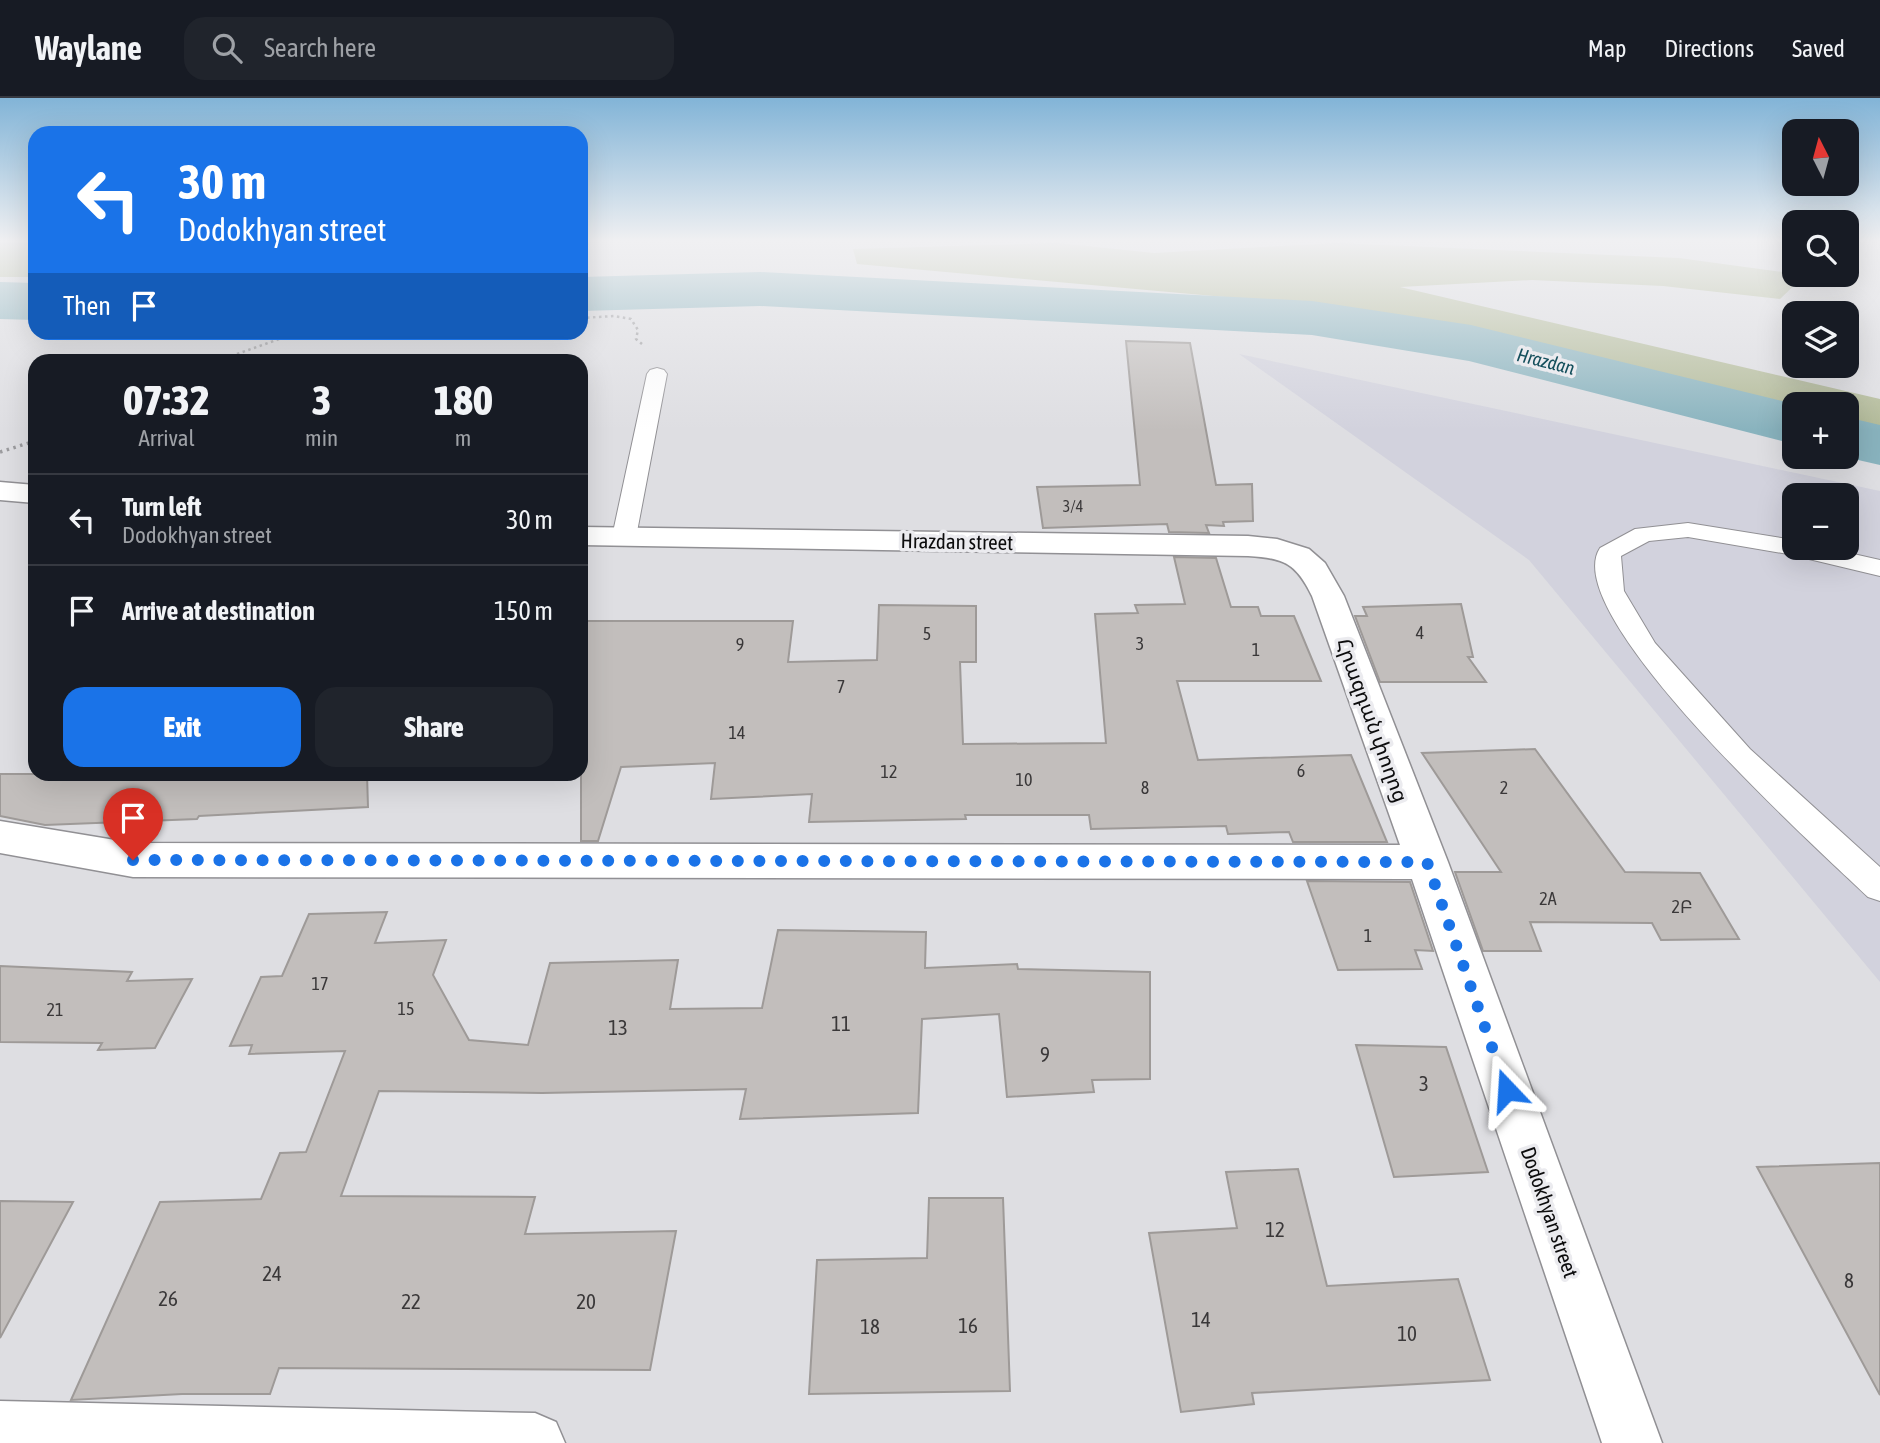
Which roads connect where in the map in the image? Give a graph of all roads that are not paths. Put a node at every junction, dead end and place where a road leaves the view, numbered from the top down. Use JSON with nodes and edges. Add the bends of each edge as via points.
{"nodes":[{"id":1,"x":657,"y":374,"type":"road end"},
{"id":2,"x":0,"y":491,"type":"edge"},
{"id":3,"x":28,"y":493,"type":"edge"},
{"id":4,"x":588,"y":536,"type":"edge"},
{"id":5,"x":624,"y":537,"type":"junction"},
{"id":6,"x":1782,"y":545,"type":"edge"},
{"id":7,"x":1848,"y":560,"type":"edge"},
{"id":8,"x":1880,"y":568,"type":"edge"},
{"id":9,"x":0,"y":837,"type":"edge"},
{"id":10,"x":1427,"y":862,"type":"junction"},
{"id":11,"x":1880,"y":887,"type":"edge"},
{"id":12,"x":0,"y":1431,"type":"edge"},
{"id":13,"x":535,"y":1443,"type":"edge"},
{"id":14,"x":1632,"y":1443,"type":"edge"}],
"edges":[{"from":1,"to":5,"type":"lane"},
{"from":2,"to":3,"type":"street"},
{"from":4,"to":5,"type":"street"},
{"from":5,"to":10,"type":"street","name":"Հրազդան փողոց","via":[[1248,545],[1301,555],[1328,596]]},
{"from":6,"to":11,"type":"lane","via":[[1688,530],[1643,534],[1609,553],[1611,591],[1646,649],[1740,757]]},
{"from":7,"to":8,"type":"lane"},
{"from":9,"to":10,"type":"street","via":[[133,860]]},
{"from":10,"to":14,"type":"street","name":"Dodokhyan street"},
{"from":12,"to":13,"type":"street"}]}
